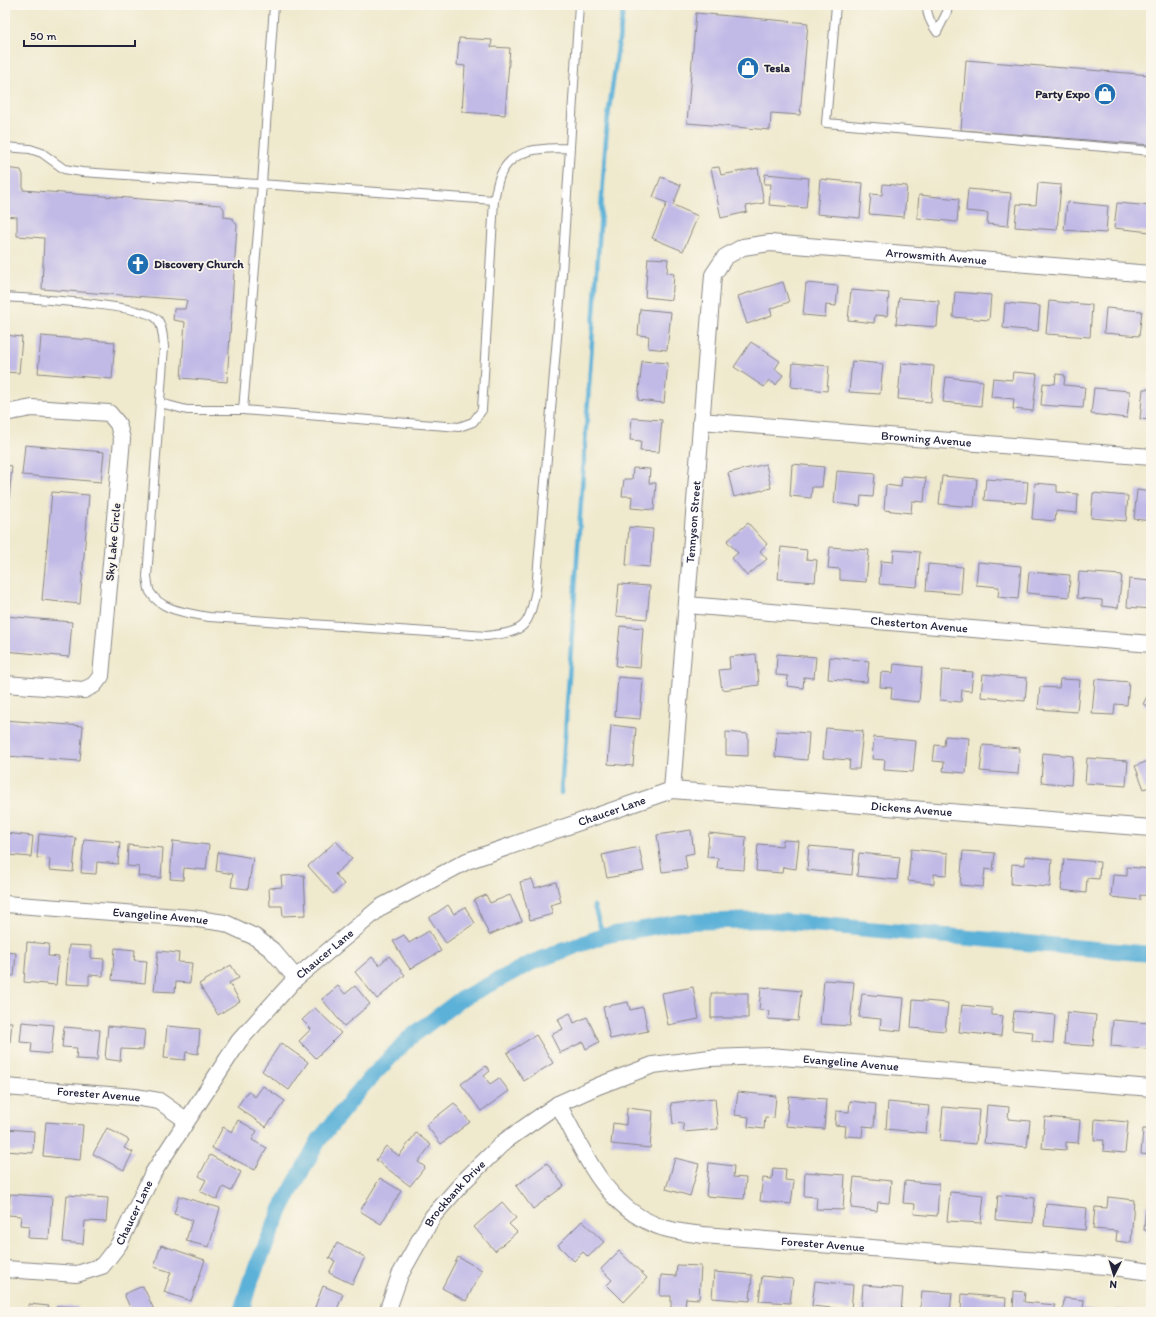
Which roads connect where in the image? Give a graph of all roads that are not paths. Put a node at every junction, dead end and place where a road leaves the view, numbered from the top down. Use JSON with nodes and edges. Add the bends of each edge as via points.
{"nodes":[{"id":1,"x":274,"y":5,"type":"edge"},
{"id":2,"x":579,"y":5,"type":"edge"},
{"id":3,"x":836,"y":5,"type":"edge"},
{"id":4,"x":927,"y":5,"type":"edge"},
{"id":5,"x":948,"y":5,"type":"edge"},
{"id":6,"x":5,"y":147,"type":"edge"},
{"id":7,"x":570,"y":148,"type":"junction"},
{"id":8,"x":1151,"y":152,"type":"edge"},
{"id":9,"x":262,"y":184,"type":"junction"},
{"id":10,"x":494,"y":200,"type":"junction"},
{"id":11,"x":725,"y":257,"type":"joint"},
{"id":12,"x":1151,"y":274,"type":"edge"},
{"id":13,"x":5,"y":297,"type":"edge"},
{"id":14,"x":160,"y":402,"type":"junction"},
{"id":15,"x":243,"y":410,"type":"junction"},
{"id":16,"x":5,"y":413,"type":"edge"},
{"id":17,"x":701,"y":421,"type":"junction"},
{"id":18,"x":1151,"y":457,"type":"edge"},
{"id":19,"x":687,"y":605,"type":"junction"},
{"id":20,"x":1151,"y":644,"type":"edge"},
{"id":21,"x":5,"y":684,"type":"edge"},
{"id":22,"x":672,"y":790,"type":"junction"},
{"id":23,"x":1151,"y":828,"type":"edge"},
{"id":24,"x":5,"y":904,"type":"edge"},
{"id":25,"x":296,"y":978,"type":"junction"},
{"id":26,"x":5,"y":1087,"type":"edge"},
{"id":27,"x":1151,"y":1088,"type":"edge"},
{"id":28,"x":558,"y":1104,"type":"junction"},
{"id":29,"x":186,"y":1120,"type":"junction"},
{"id":30,"x":5,"y":1269,"type":"edge"},
{"id":31,"x":1151,"y":1272,"type":"edge"},
{"id":32,"x":387,"y":1312,"type":"edge"}],
"edges":[{"from":1,"to":9,"type":"lane"},
{"from":2,"to":7,"type":"lane"},
{"from":3,"to":8,"type":"lane","via":[[826,123]]},
{"from":4,"to":5,"type":"lane","via":[[926,9],[937,32]]},
{"from":6,"to":9,"type":"lane","via":[[30,149],[42,153],[64,169],[82,172]]},
{"from":7,"to":10,"type":"lane","via":[[538,148],[512,158],[500,175]]},
{"from":7,"to":14,"type":"lane","via":[[536,590],[528,622],[518,630],[487,636],[209,616],[179,610],[160,602],[150,591],[147,577]]},
{"from":9,"to":10,"type":"lane"},
{"from":9,"to":15,"type":"lane"},
{"from":10,"to":15,"type":"lane","via":[[482,410],[473,422],[459,427]]},
{"from":11,"to":12,"type":"street","name":"Arrowsmith Avenue","via":[[743,247],[770,243]]},
{"from":11,"to":17,"type":"street","name":"Tennyson Street","via":[[713,276]]},
{"from":13,"to":14,"type":"lane","via":[[103,305],[147,313],[158,320],[164,347]]},
{"from":14,"to":15,"type":"lane","via":[[186,410]]},
{"from":16,"to":21,"type":"street","name":"Sky Lake Circle","via":[[32,408],[109,413],[118,424],[122,439],[101,676],[94,685],[84,690]]},
{"from":17,"to":18,"type":"street","name":"Browning Avenue"},
{"from":17,"to":19,"type":"street","name":"Tennyson Street"},
{"from":19,"to":20,"type":"street","name":"Chesterton Avenue"},
{"from":19,"to":22,"type":"street","name":"Tennyson Street"},
{"from":22,"to":23,"type":"street","name":"Dickens Avenue"},
{"from":22,"to":25,"type":"street","name":"Chaucer Lane","via":[[467,861],[381,908]]},
{"from":24,"to":25,"type":"street","name":"Evangeline Avenue","via":[[191,918],[224,923],[255,937],[272,950]]},
{"from":25,"to":29,"type":"street","name":"Chaucer Lane","via":[[239,1041]]},
{"from":26,"to":29,"type":"street","name":"Forester Avenue","via":[[159,1101]]},
{"from":27,"to":28,"type":"street","name":"Evangeline Avenue","via":[[770,1056],[710,1058],[652,1065]]},
{"from":28,"to":31,"type":"street","name":"Forester Avenue","via":[[601,1184],[624,1207],[645,1221],[665,1229],[703,1235],[1106,1266]]},
{"from":28,"to":32,"type":"street","name":"Brockbank Drive","via":[[505,1141],[433,1216],[400,1275]]},
{"from":29,"to":30,"type":"street","name":"Chaucer Lane","via":[[153,1173],[119,1244],[102,1266],[77,1274]]}]}
